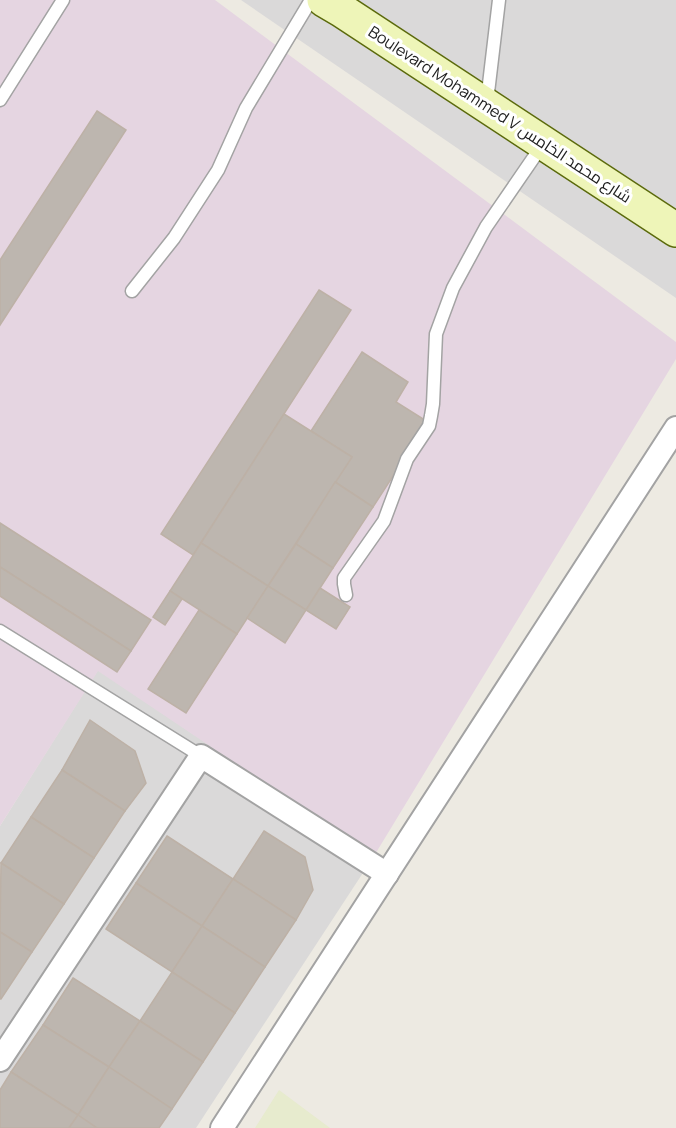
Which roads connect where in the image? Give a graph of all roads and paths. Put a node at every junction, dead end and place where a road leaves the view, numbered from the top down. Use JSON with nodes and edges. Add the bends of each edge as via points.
{"nodes":[{"id":1,"x":63,"y":0,"type":"edge"},
{"id":2,"x":499,"y":0,"type":"edge"},
{"id":3,"x":332,"y":2,"type":"edge"},
{"id":4,"x":0,"y":100,"type":"edge"},
{"id":5,"x":486,"y":105,"type":"junction"},
{"id":6,"x":543,"y":143,"type":"junction"},
{"id":7,"x":676,"y":230,"type":"edge"},
{"id":8,"x":132,"y":291,"type":"dead end"},
{"id":9,"x":676,"y":428,"type":"edge"},
{"id":10,"x":346,"y":595,"type":"dead end"},
{"id":11,"x":0,"y":631,"type":"edge"},
{"id":12,"x":201,"y":756,"type":"junction"},
{"id":13,"x":387,"y":874,"type":"junction"},
{"id":14,"x":0,"y":1060,"type":"edge"},
{"id":15,"x":222,"y":1128,"type":"edge"}],
"edges":[{"from":1,"to":4,"type":"lane"},
{"from":2,"to":5,"type":"lane"},
{"from":3,"to":5,"type":"main road","name":"Boulevard Mohammed V شارع محمد الخامس"},
{"from":3,"to":8,"type":"lane","via":[[246,108],[218,170],[174,238]]},
{"from":5,"to":6,"type":"main road","name":"Boulevard Mohammed V شارع محمد الخامس"},
{"from":6,"to":7,"type":"main road","name":"Boulevard Mohammed V شارع محمد الخامس"},
{"from":6,"to":10,"type":"lane","via":[[486,227],[453,288],[436,334],[429,426],[408,459],[384,521],[344,578]]},
{"from":9,"to":13,"type":"street"},
{"from":11,"to":12,"type":"lane"},
{"from":12,"to":13,"type":"street"},
{"from":12,"to":14,"type":"street"},
{"from":13,"to":15,"type":"street"}]}
